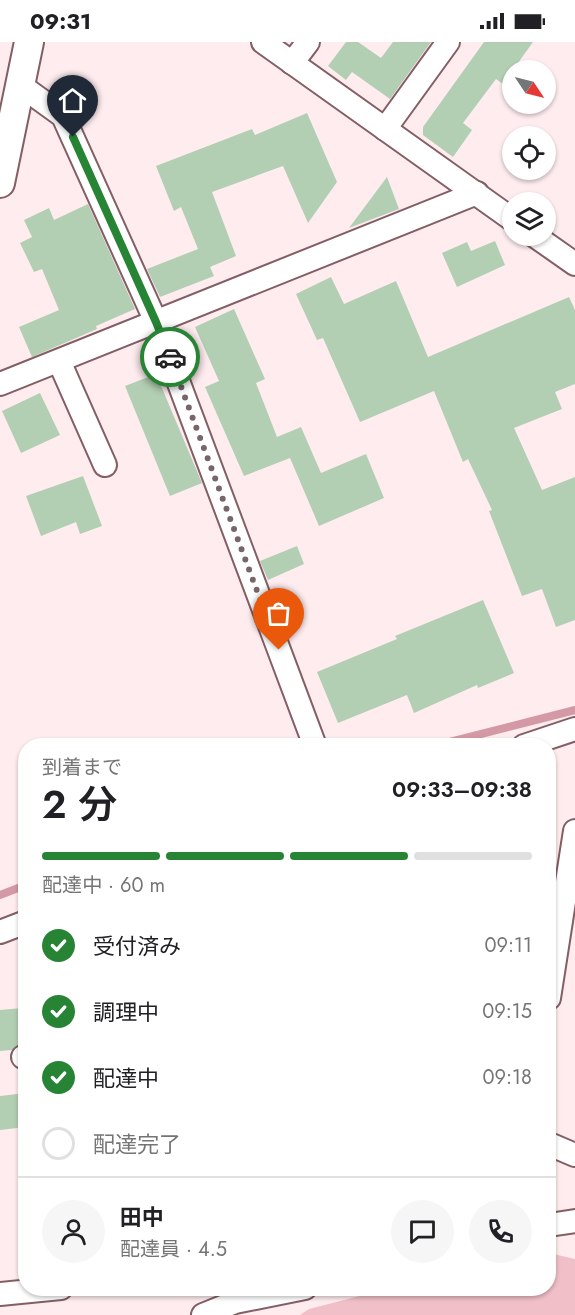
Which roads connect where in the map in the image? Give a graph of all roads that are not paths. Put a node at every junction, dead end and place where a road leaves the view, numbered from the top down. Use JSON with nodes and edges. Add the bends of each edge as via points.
{"nodes":[{"id":1,"x":29,"y":42,"type":"edge"},
{"id":2,"x":263,"y":42,"type":"edge"},
{"id":3,"x":308,"y":42,"type":"edge"},
{"id":4,"x":448,"y":42,"type":"edge"},
{"id":5,"x":292,"y":63,"type":"junction"},
{"id":6,"x":20,"y":86,"type":"junction"},
{"id":7,"x":385,"y":129,"type":"junction"},
{"id":8,"x":0,"y":183,"type":"edge"},
{"id":9,"x":477,"y":193,"type":"junction"},
{"id":10,"x":502,"y":211,"type":"edge"},
{"id":11,"x":549,"y":246,"type":"edge"},
{"id":12,"x":575,"y":264,"type":"edge"},
{"id":13,"x":156,"y":322,"type":"junction"},
{"id":14,"x":59,"y":361,"type":"junction"},
{"id":15,"x":0,"y":384,"type":"edge"},
{"id":16,"x":105,"y":465,"type":"dead end"},
{"id":17,"x":575,"y":729,"type":"edge"},
{"id":18,"x":312,"y":738,"type":"edge"},
{"id":19,"x":548,"y":738,"type":"edge"},
{"id":20,"x":575,"y":831,"type":"edge"},
{"id":21,"x":18,"y":925,"type":"edge"},
{"id":22,"x":0,"y":932,"type":"edge"},
{"id":23,"x":556,"y":953,"type":"edge"},
{"id":24,"x":556,"y":1147,"type":"edge"},
{"id":25,"x":575,"y":1155,"type":"edge"},
{"id":26,"x":575,"y":1221,"type":"edge"},
{"id":27,"x":556,"y":1224,"type":"edge"},
{"id":28,"x":18,"y":1292,"type":"edge"},
{"id":29,"x":0,"y":1294,"type":"edge"},
{"id":30,"x":265,"y":1296,"type":"edge"},
{"id":31,"x":203,"y":1315,"type":"edge"}],
"edges":[{"from":1,"to":6,"type":"street"},
{"from":2,"to":5,"type":"street"},
{"from":3,"to":5,"type":"street"},
{"from":4,"to":7,"type":"street"},
{"from":5,"to":7,"type":"street"},
{"from":6,"to":8,"type":"street"},
{"from":6,"to":13,"type":"street","via":[[63,116]]},
{"from":7,"to":9,"type":"street"},
{"from":9,"to":10,"type":"street"},
{"from":9,"to":13,"type":"street"},
{"from":11,"to":12,"type":"street"},
{"from":13,"to":14,"type":"street"},
{"from":13,"to":18,"type":"street"},
{"from":14,"to":15,"type":"street"},
{"from":14,"to":16,"type":"street"},
{"from":17,"to":19,"type":"street"},
{"from":20,"to":23,"type":"street"},
{"from":21,"to":22,"type":"street"},
{"from":24,"to":25,"type":"street"},
{"from":26,"to":27,"type":"street"},
{"from":28,"to":29,"type":"street"},
{"from":30,"to":31,"type":"street","via":[[235,1302]]}]}
